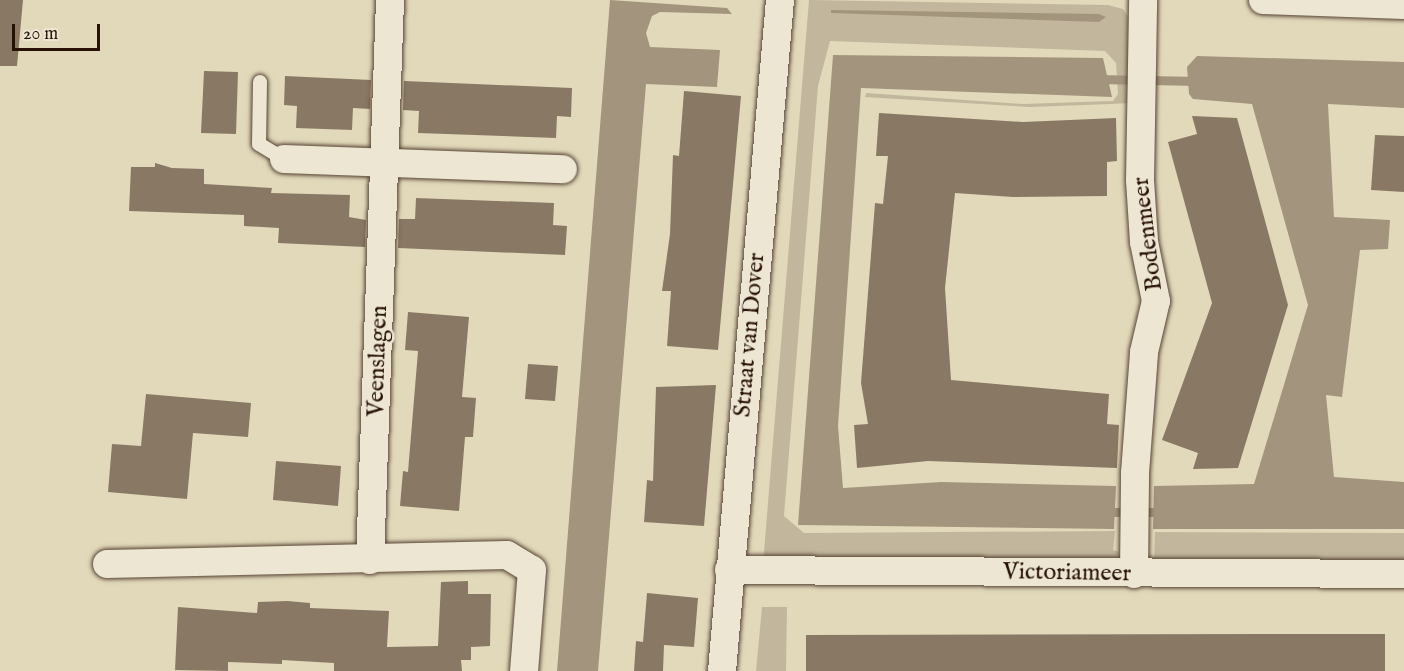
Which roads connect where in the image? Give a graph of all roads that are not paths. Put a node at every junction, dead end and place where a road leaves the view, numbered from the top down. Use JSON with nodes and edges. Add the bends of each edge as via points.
{"nodes":[{"id":1,"x":390,"y":0,"type":"edge"},
{"id":2,"x":780,"y":0,"type":"edge"},
{"id":3,"x":1143,"y":0,"type":"edge"},
{"id":4,"x":1263,"y":0,"type":"edge"},
{"id":5,"x":1404,"y":5,"type":"edge"},
{"id":6,"x":260,"y":82,"type":"dead end"},
{"id":7,"x":284,"y":159,"type":"joint"},
{"id":8,"x":385,"y":163,"type":"junction"},
{"id":9,"x":563,"y":169,"type":"dead end"},
{"id":10,"x":370,"y":560,"type":"junction"},
{"id":11,"x":1134,"y":562,"type":"junction"},
{"id":12,"x":107,"y":564,"type":"dead end"},
{"id":13,"x":729,"y":570,"type":"junction"},
{"id":14,"x":1404,"y":574,"type":"edge"},
{"id":15,"x":524,"y":671,"type":"edge"},
{"id":16,"x":722,"y":671,"type":"edge"}],
"edges":[{"from":1,"to":8,"type":"street","name":"Veenslagen"},
{"from":2,"to":13,"type":"street","name":"Straat van Dover"},
{"from":3,"to":11,"type":"street","name":"Bodenmeer","via":[[1139,97],[1144,242],[1156,301],[1144,352]]},
{"from":4,"to":5,"type":"street"},
{"from":6,"to":7,"type":"lane","via":[[259,144]]},
{"from":7,"to":8,"type":"street"},
{"from":8,"to":9,"type":"street"},
{"from":8,"to":10,"type":"street","name":"Veenslagen"},
{"from":10,"to":12,"type":"street"},
{"from":10,"to":15,"type":"street","via":[[507,555],[526,564],[532,570]]},
{"from":11,"to":13,"type":"street","name":"Victoriameer"},
{"from":11,"to":14,"type":"street","name":"Victoriameer"},
{"from":13,"to":16,"type":"street","name":"Straat van Dover"}]}
